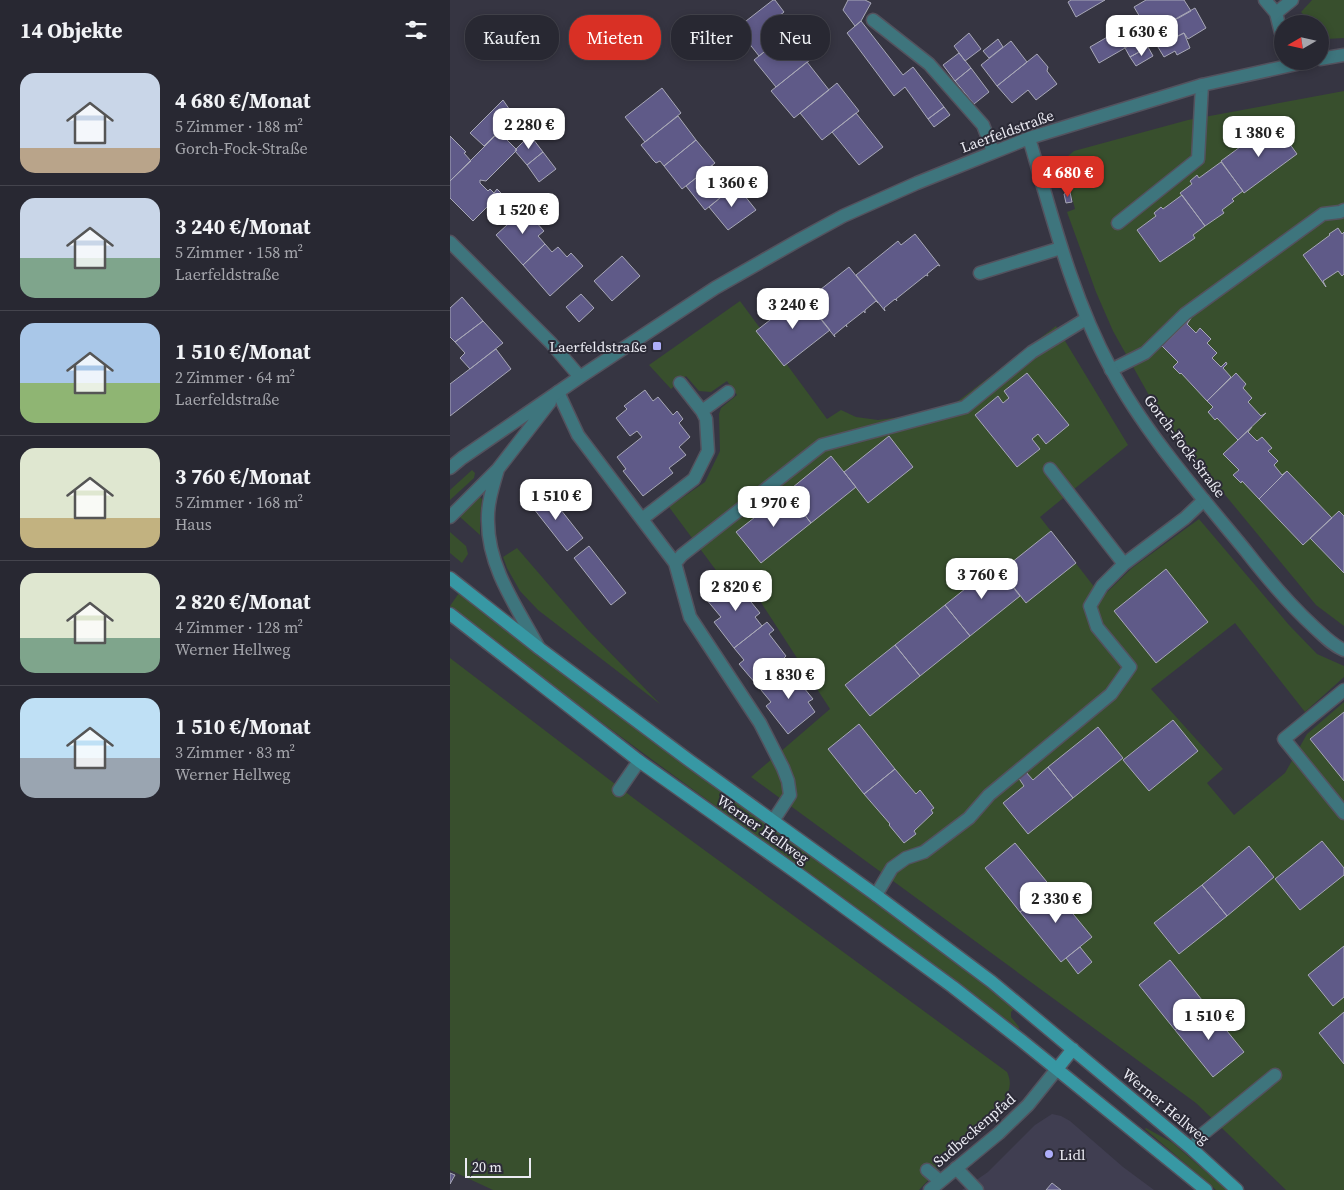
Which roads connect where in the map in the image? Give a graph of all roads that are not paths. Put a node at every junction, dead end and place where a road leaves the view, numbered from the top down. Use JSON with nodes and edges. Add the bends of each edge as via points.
{"nodes":[{"id":1,"x":1265,"y":0,"type":"edge"},
{"id":2,"x":1292,"y":0,"type":"edge"},
{"id":3,"x":1276,"y":13,"type":"joint"},
{"id":4,"x":873,"y":20,"type":"dead end"},
{"id":5,"x":1344,"y":56,"type":"edge"},
{"id":6,"x":1329,"y":58,"type":"edge"},
{"id":7,"x":1274,"y":67,"type":"edge"},
{"id":8,"x":1202,"y":85,"type":"junction"},
{"id":9,"x":1029,"y":138,"type":"junction"},
{"id":10,"x":993,"y":152,"type":"junction"},
{"id":11,"x":1344,"y":210,"type":"edge"},
{"id":12,"x":1118,"y":223,"type":"dead end"},
{"id":13,"x":450,"y":242,"type":"edge"},
{"id":14,"x":1062,"y":248,"type":"junction"},
{"id":15,"x":980,"y":273,"type":"dead end"},
{"id":16,"x":1086,"y":319,"type":"junction"},
{"id":17,"x":1111,"y":370,"type":"junction"},
{"id":18,"x":580,"y":376,"type":"junction"},
{"id":19,"x":680,"y":383,"type":"dead end"},
{"id":20,"x":558,"y":392,"type":"junction"},
{"id":21,"x":728,"y":392,"type":"dead end"},
{"id":22,"x":702,"y":411,"type":"junction"},
{"id":23,"x":450,"y":468,"type":"edge"},
{"id":24,"x":498,"y":469,"type":"junction"},
{"id":25,"x":1050,"y":469,"type":"dead end"},
{"id":26,"x":1204,"y":500,"type":"junction"},
{"id":27,"x":450,"y":517,"type":"edge"},
{"id":28,"x":642,"y":519,"type":"junction"},
{"id":29,"x":675,"y":563,"type":"junction"},
{"id":30,"x":1124,"y":564,"type":"junction"},
{"id":31,"x":450,"y":578,"type":"edge"},
{"id":32,"x":450,"y":614,"type":"edge"},
{"id":33,"x":539,"y":648,"type":"junction"},
{"id":34,"x":1344,"y":650,"type":"edge"},
{"id":35,"x":1344,"y":690,"type":"edge"},
{"id":36,"x":639,"y":761,"type":"junction"},
{"id":37,"x":619,"y":790,"type":"dead end"},
{"id":38,"x":1344,"y":813,"type":"edge"},
{"id":39,"x":773,"y":822,"type":"junction"},
{"id":40,"x":876,"y":895,"type":"junction"},
{"id":41,"x":1073,"y":1048,"type":"junction"},
{"id":42,"x":1057,"y":1069,"type":"junction"},
{"id":43,"x":1275,"y":1075,"type":"dead end"},
{"id":44,"x":1192,"y":1149,"type":"junction"},
{"id":45,"x":956,"y":1168,"type":"junction"},
{"id":46,"x":927,"y":1170,"type":"dead end"},
{"id":47,"x":935,"y":1186,"type":"edge"},
{"id":48,"x":977,"y":1190,"type":"edge"},
{"id":49,"x":1206,"y":1190,"type":"edge"},
{"id":50,"x":1237,"y":1190,"type":"edge"}],
"edges":[{"from":1,"to":3,"type":"street"},
{"from":2,"to":3,"type":"street"},
{"from":4,"to":10,"type":"street","via":[[929,64],[983,125]]},
{"from":5,"to":6,"type":"street"},
{"from":7,"to":8,"type":"street","name":"Laerfeldstraße"},
{"from":8,"to":9,"type":"street","name":"Laerfeldstraße"},
{"from":8,"to":12,"type":"street","via":[[1198,159]]},
{"from":9,"to":10,"type":"street","name":"Laerfeldstraße"},
{"from":9,"to":14,"type":"street","name":"Gorch-Fock-Straße"},
{"from":10,"to":18,"type":"street","name":"Laerfeldstraße","via":[[852,213],[799,240],[715,288]]},
{"from":11,"to":17,"type":"street","via":[[1323,214],[1191,309],[1145,353]]},
{"from":13,"to":18,"type":"street","via":[[552,343]]},
{"from":14,"to":15,"type":"street"},
{"from":14,"to":16,"type":"street","name":"Gorch-Fock-Straße"},
{"from":16,"to":17,"type":"street","name":"Gorch-Fock-Straße"},
{"from":16,"to":29,"type":"street","via":[[1032,352],[965,408],[822,445]]},
{"from":17,"to":26,"type":"street","name":"Gorch-Fock-Straße","via":[[1148,428]]},
{"from":18,"to":20,"type":"street","name":"Laerfeldstraße"},
{"from":19,"to":22,"type":"street"},
{"from":20,"to":23,"type":"street","name":"Laerfeldstraße"},
{"from":20,"to":24,"type":"street","name":"Laerfeldstraße"},
{"from":20,"to":28,"type":"street","via":[[578,435]]},
{"from":21,"to":22,"type":"street"},
{"from":22,"to":28,"type":"street","via":[[706,420],[708,451],[694,480]]},
{"from":24,"to":27,"type":"street","name":"Laerfeldstraße"},
{"from":24,"to":33,"type":"street","name":"Laerfeldstraße","via":[[490,496],[490,547],[504,584]]},
{"from":25,"to":30,"type":"street"},
{"from":26,"to":30,"type":"street"},
{"from":26,"to":34,"type":"street","name":"Gorch-Fock-Straße","via":[[1294,607],[1335,646]]},
{"from":28,"to":29,"type":"street"},
{"from":29,"to":39,"type":"street","name":"Werner Hellweg","via":[[690,617],[760,723],[788,782],[790,795]]},
{"from":30,"to":40,"type":"street","via":[[1102,586],[1090,606],[1097,627],[1130,667],[1111,694],[989,795],[969,818],[924,852],[906,858],[892,868]]},
{"from":31,"to":33,"type":"main road","name":"Werner Hellweg"},
{"from":32,"to":36,"type":"main road","name":"Werner Hellweg"},
{"from":33,"to":39,"type":"main road","name":"Werner Hellweg"},
{"from":35,"to":38,"type":"street","via":[[1284,739]]},
{"from":36,"to":37,"type":"street"},
{"from":36,"to":42,"type":"main road","name":"Werner Hellweg","via":[[953,987]]},
{"from":39,"to":40,"type":"main road","name":"Werner Hellweg"},
{"from":40,"to":41,"type":"main road","name":"Werner Hellweg"},
{"from":41,"to":42,"type":"main road"},
{"from":41,"to":44,"type":"main road","name":"Werner Hellweg"},
{"from":42,"to":45,"type":"street","name":"Sudbeckenpfad","via":[[1000,1133]]},
{"from":42,"to":49,"type":"main road","name":"Werner Hellweg"},
{"from":43,"to":44,"type":"street","via":[[1204,1133]]},
{"from":44,"to":50,"type":"main road","name":"Werner Hellweg"},
{"from":45,"to":47,"type":"street","name":"Sudbeckenpfad"},
{"from":45,"to":48,"type":"street"},
{"from":46,"to":47,"type":"street"}]}
